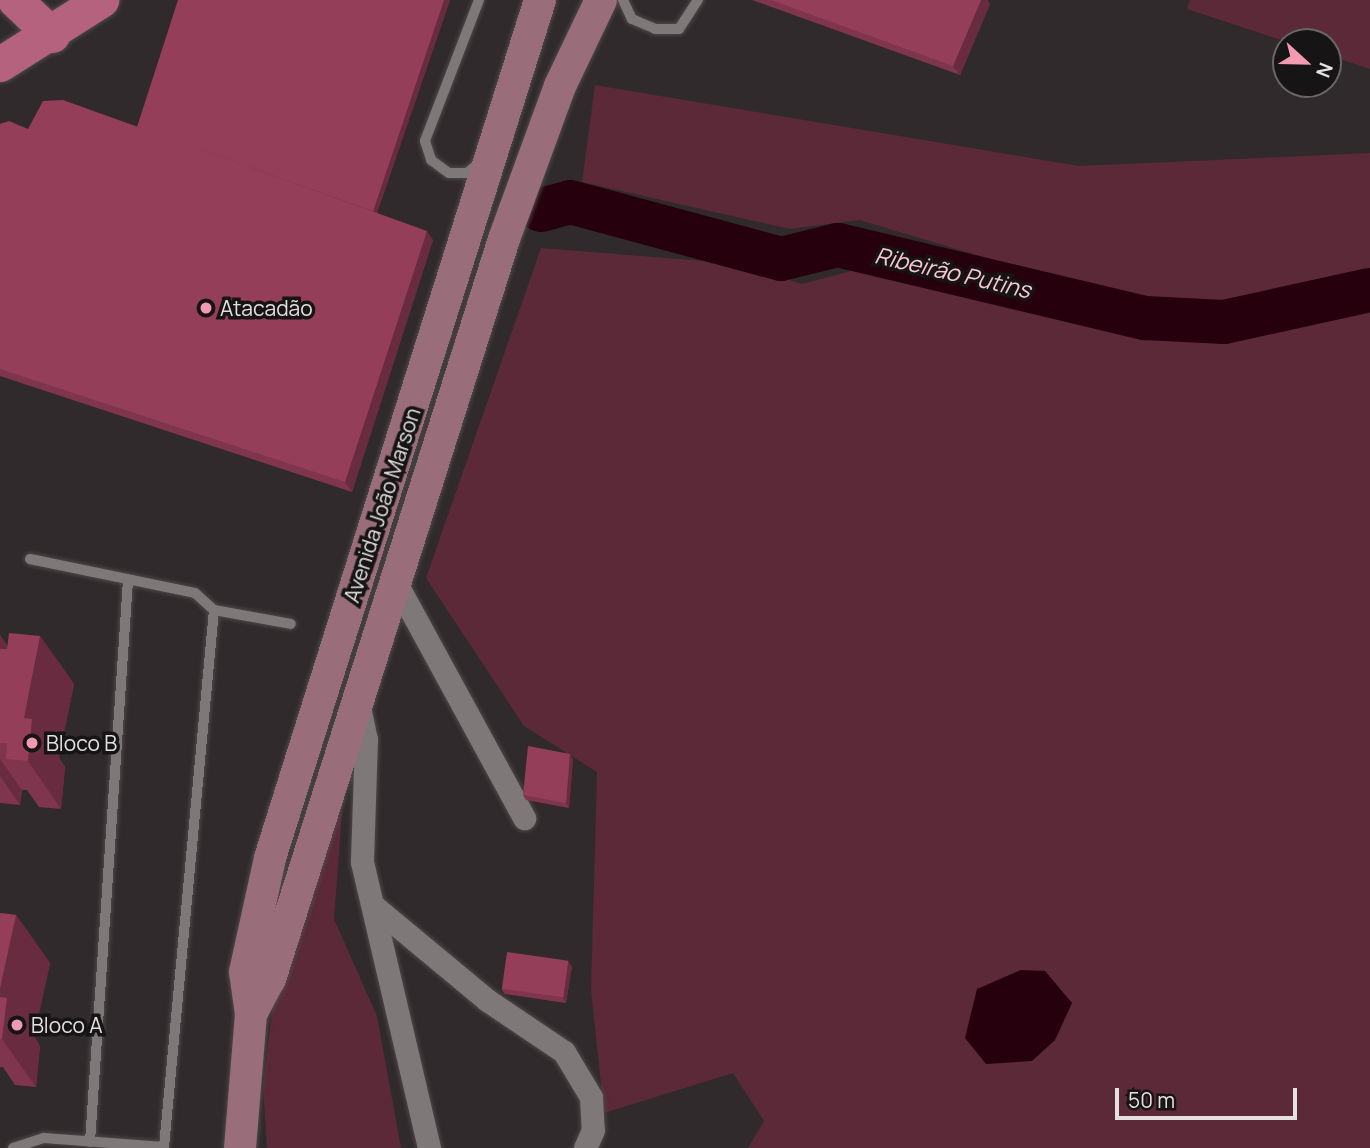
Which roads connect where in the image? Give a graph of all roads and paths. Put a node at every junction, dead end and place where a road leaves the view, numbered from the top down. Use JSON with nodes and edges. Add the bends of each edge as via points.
{"nodes":[{"id":1,"x":15,"y":0,"type":"edge"},
{"id":2,"x":101,"y":0,"type":"edge"},
{"id":3,"x":479,"y":0,"type":"edge"},
{"id":4,"x":540,"y":0,"type":"edge"},
{"id":5,"x":601,"y":0,"type":"edge"},
{"id":6,"x":623,"y":0,"type":"edge"},
{"id":7,"x":698,"y":0,"type":"edge"},
{"id":8,"x":52,"y":35,"type":"junction"},
{"id":9,"x":0,"y":64,"type":"edge"},
{"id":10,"x":512,"y":91,"type":"junction"},
{"id":11,"x":30,"y":559,"type":"dead end"},
{"id":12,"x":128,"y":580,"type":"junction"},
{"id":13,"x":396,"y":583,"type":"junction"},
{"id":14,"x":214,"y":610,"type":"junction"},
{"id":15,"x":291,"y":624,"type":"dead end"},
{"id":16,"x":357,"y":699,"type":"junction"},
{"id":17,"x":524,"y":818,"type":"dead end"},
{"id":18,"x":375,"y":906,"type":"junction"},
{"id":19,"x":251,"y":1014,"type":"junction"},
{"id":20,"x":90,"y":1142,"type":"junction"},
{"id":21,"x":13,"y":1148,"type":"edge"},
{"id":22,"x":164,"y":1148,"type":"edge"},
{"id":23,"x":240,"y":1148,"type":"edge"},
{"id":24,"x":429,"y":1148,"type":"edge"},
{"id":25,"x":585,"y":1148,"type":"edge"}],
"edges":[{"from":1,"to":8,"type":"main road"},
{"from":2,"to":8,"type":"main road"},
{"from":3,"to":10,"type":"lane","via":[[426,137],[431,160],[458,175],[476,167]]},
{"from":4,"to":10,"type":"main road","name":"Avenida João Marson"},
{"from":5,"to":13,"type":"main road","name":"Avenida João Marson","via":[[560,86],[515,208]]},
{"from":6,"to":7,"type":"lane","via":[[632,19],[655,29],[679,29]]},
{"from":8,"to":9,"type":"main road"},
{"from":10,"to":19,"type":"main road","name":"Avenida João Marson","via":[[270,858],[245,972]]},
{"from":11,"to":12,"type":"lane"},
{"from":12,"to":14,"type":"lane","via":[[195,593]]},
{"from":12,"to":20,"type":"lane"},
{"from":13,"to":16,"type":"main road","name":"Avenida João Marson"},
{"from":13,"to":17,"type":"street"},
{"from":14,"to":15,"type":"lane"},
{"from":14,"to":22,"type":"lane"},
{"from":16,"to":18,"type":"street","via":[[366,739],[362,862]]},
{"from":16,"to":19,"type":"main road","name":"Avenida João Marson","via":[[270,979]]},
{"from":18,"to":24,"type":"street"},
{"from":18,"to":25,"type":"street","via":[[486,1000],[564,1052],[592,1097],[593,1130]]},
{"from":19,"to":23,"type":"main road","name":"Avenida João Marson"},
{"from":20,"to":21,"type":"lane","via":[[44,1138]]},
{"from":20,"to":22,"type":"lane"}]}
